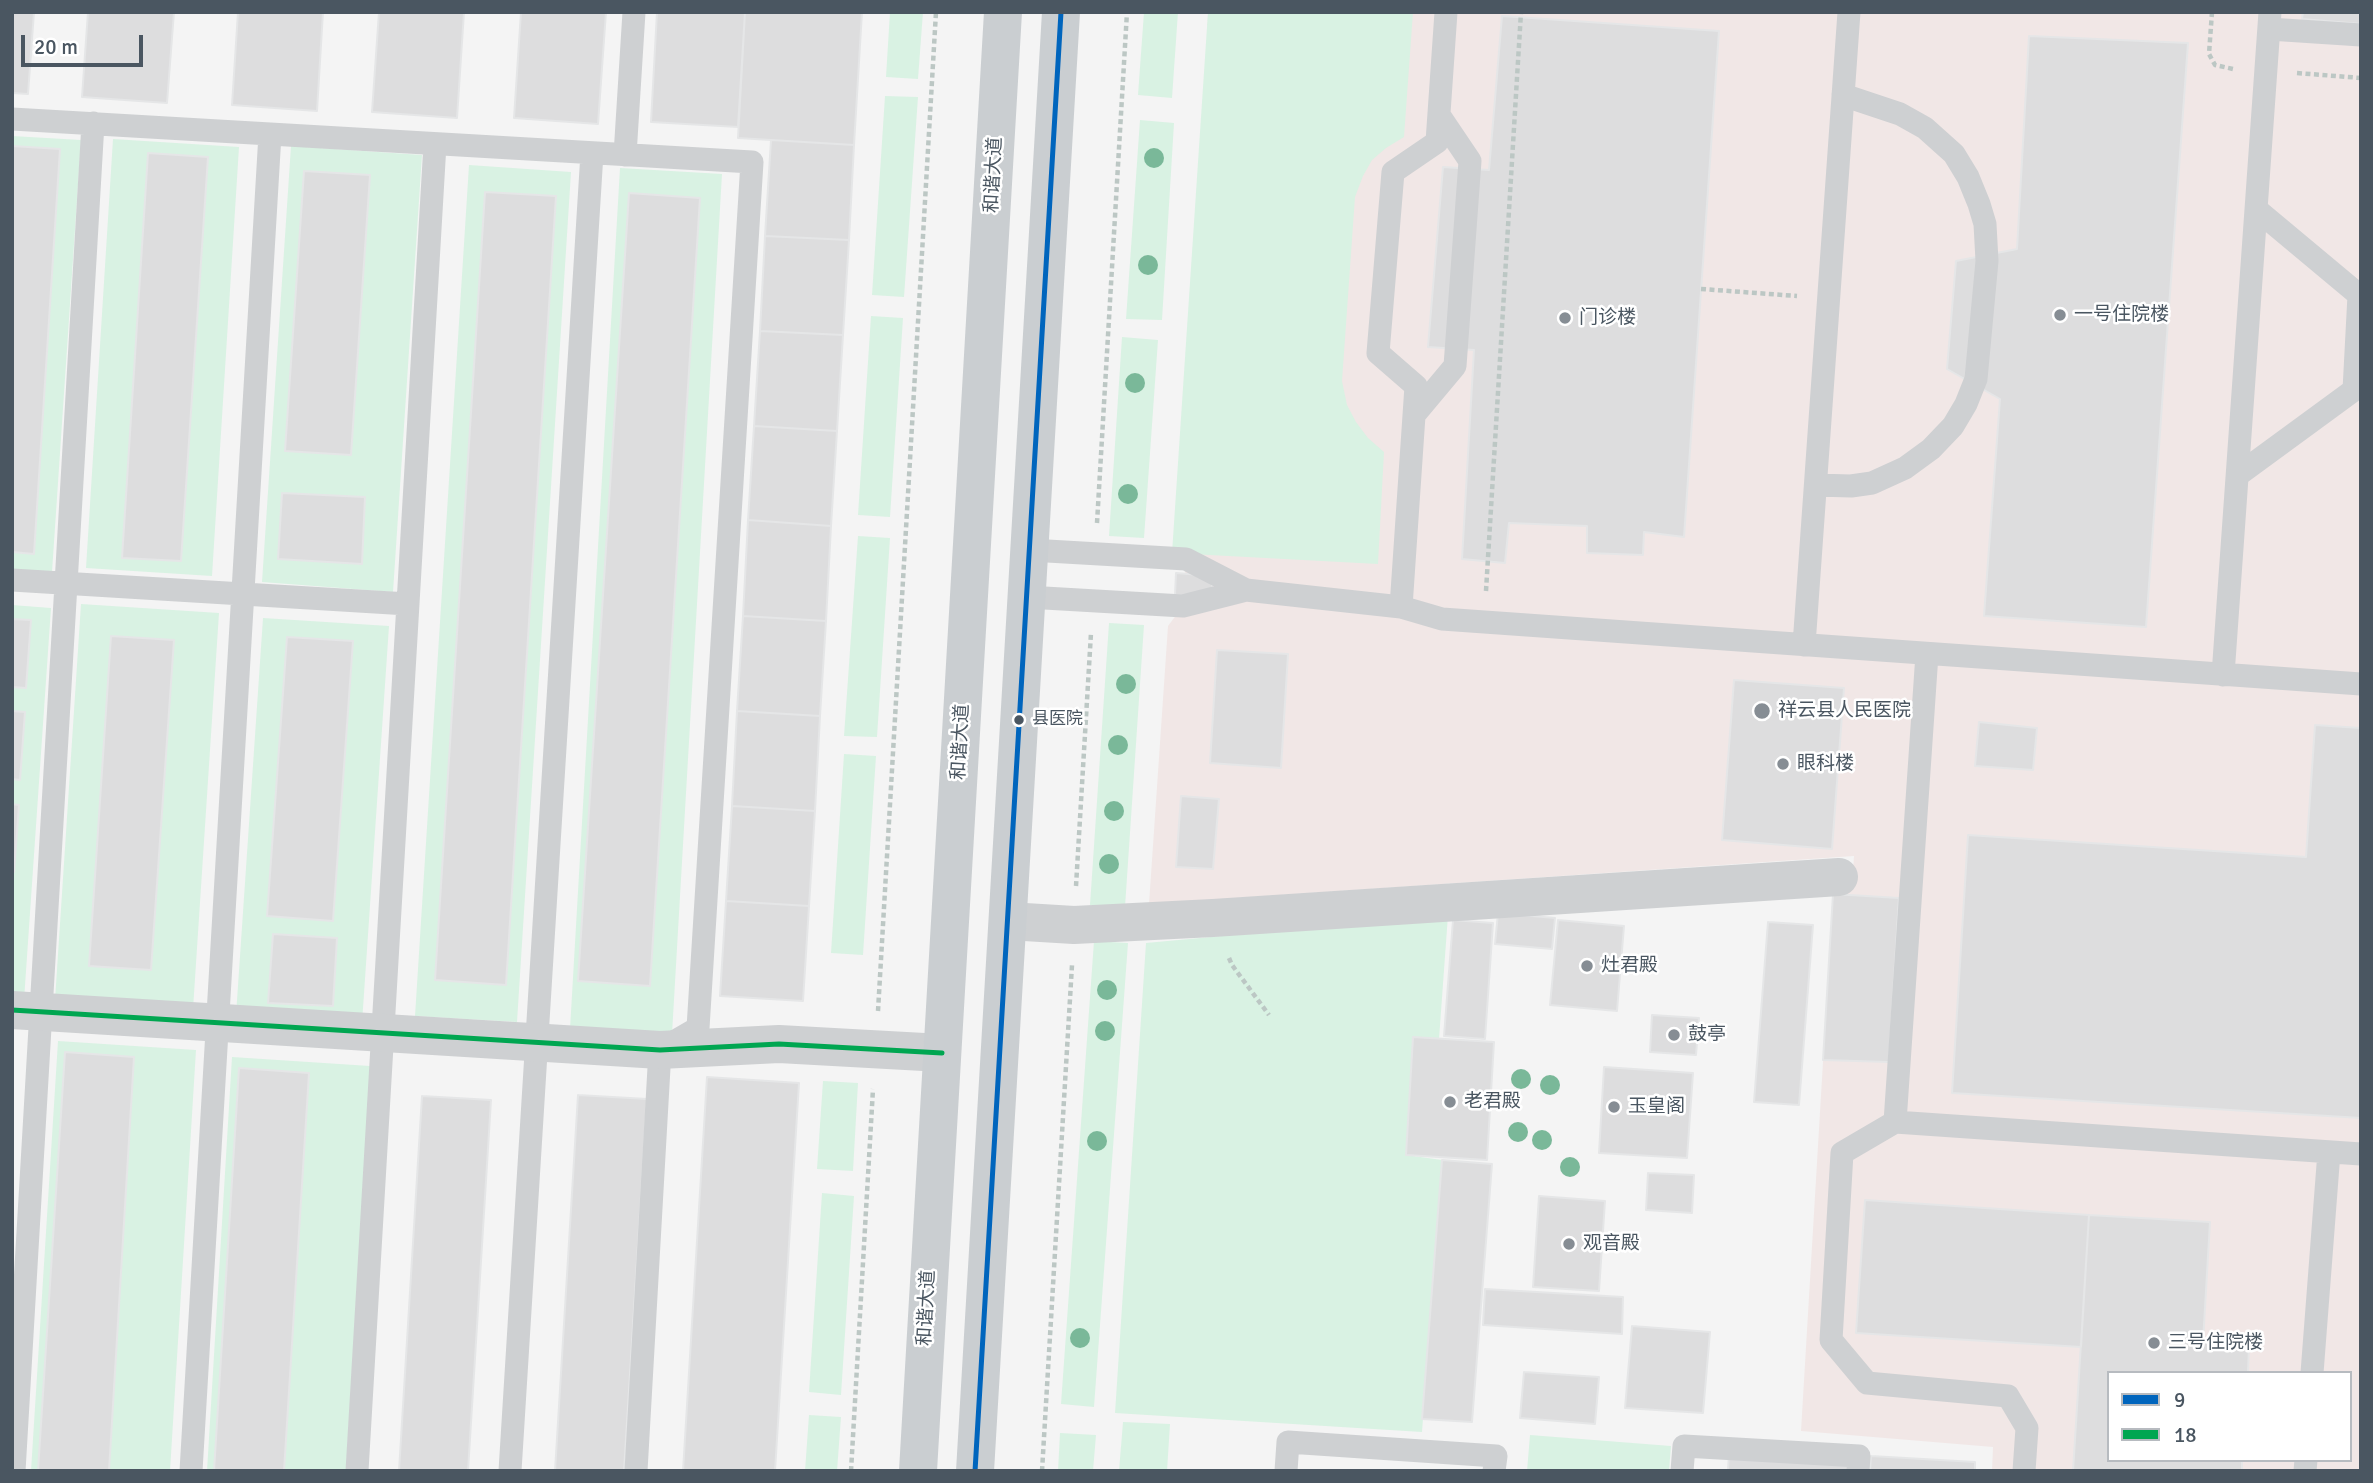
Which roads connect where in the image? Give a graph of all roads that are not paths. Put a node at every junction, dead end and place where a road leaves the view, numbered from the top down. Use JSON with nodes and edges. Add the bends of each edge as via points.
{"nodes":[{"id":1,"x":634,"y":12,"type":"edge"},
{"id":2,"x":1003,"y":12,"type":"edge"},
{"id":3,"x":1062,"y":12,"type":"edge"},
{"id":4,"x":1446,"y":12,"type":"edge"},
{"id":5,"x":1849,"y":12,"type":"edge"},
{"id":6,"x":2269,"y":20,"type":"edge"},
{"id":7,"x":2361,"y":35,"type":"edge"},
{"id":8,"x":1843,"y":95,"type":"junction"},
{"id":9,"x":1439,"y":115,"type":"junction"},
{"id":10,"x":12,"y":119,"type":"edge"},
{"id":11,"x":93,"y":123,"type":"junction"},
{"id":12,"x":270,"y":134,"type":"junction"},
{"id":13,"x":435,"y":144,"type":"junction"},
{"id":14,"x":592,"y":153,"type":"junction"},
{"id":15,"x":625,"y":155,"type":"junction"},
{"id":16,"x":2256,"y":209,"type":"junction"},
{"id":17,"x":1414,"y":415,"type":"junction"},
{"id":18,"x":2238,"y":475,"type":"junction"},
{"id":19,"x":1816,"y":485,"type":"junction"},
{"id":20,"x":1030,"y":550,"type":"junction"},
{"id":21,"x":12,"y":580,"type":"edge"},
{"id":22,"x":66,"y":584,"type":"junction"},
{"id":23,"x":1246,"y":590,"type":"junction"},
{"id":24,"x":243,"y":594,"type":"junction"},
{"id":25,"x":1027,"y":597,"type":"junction"},
{"id":26,"x":408,"y":604,"type":"junction"},
{"id":27,"x":1401,"y":607,"type":"junction"},
{"id":28,"x":1804,"y":645,"type":"junction"},
{"id":29,"x":1927,"y":654,"type":"junction"},
{"id":30,"x":2223,"y":675,"type":"junction"},
{"id":31,"x":2361,"y":684,"type":"edge"},
{"id":32,"x":1839,"y":877,"type":"dead end"},
{"id":33,"x":1008,"y":921,"type":"junction"},
{"id":34,"x":27,"y":1010,"type":"edge"},
{"id":35,"x":218,"y":1022,"type":"junction"},
{"id":36,"x":383,"y":1033,"type":"junction"},
{"id":37,"x":537,"y":1042,"type":"junction"},
{"id":38,"x":660,"y":1050,"type":"junction"},
{"id":39,"x":942,"y":1054,"type":"junction"},
{"id":40,"x":1895,"y":1122,"type":"junction"},
{"id":41,"x":2329,"y":1152,"type":"junction"},
{"id":42,"x":2361,"y":1154,"type":"edge"},
{"id":43,"x":2312,"y":1371,"type":"edge"},
{"id":44,"x":14,"y":1471,"type":"edge"},
{"id":45,"x":191,"y":1471,"type":"edge"},
{"id":46,"x":357,"y":1471,"type":"edge"},
{"id":47,"x":510,"y":1471,"type":"edge"},
{"id":48,"x":636,"y":1471,"type":"edge"},
{"id":49,"x":918,"y":1471,"type":"edge"},
{"id":50,"x":975,"y":1471,"type":"edge"},
{"id":51,"x":1286,"y":1471,"type":"edge"},
{"id":52,"x":1494,"y":1471,"type":"edge"},
{"id":53,"x":1682,"y":1471,"type":"edge"},
{"id":54,"x":1858,"y":1471,"type":"edge"},
{"id":55,"x":2024,"y":1471,"type":"edge"}],
"edges":[{"from":1,"to":15,"type":"lane"},
{"from":2,"to":39,"type":"main road","name":"和谐大道"},
{"from":3,"to":20,"type":"main road"},
{"from":4,"to":9,"type":"lane"},
{"from":5,"to":8,"type":"lane"},
{"from":6,"to":7,"type":"lane"},
{"from":6,"to":16,"type":"lane"},
{"from":8,"to":19,"type":"lane"},
{"from":8,"to":19,"type":"lane","via":[[1900,114],[1925,128],[1954,154],[1979,204],[1987,261],[1976,379],[1953,426],[1905,468],[1872,483]]},
{"from":9,"to":17,"type":"lane","via":[[1470,160],[1455,366]]},
{"from":9,"to":17,"type":"lane","via":[[1437,142],[1393,172],[1378,354],[1416,386]]},
{"from":10,"to":11,"type":"lane"},
{"from":11,"to":12,"type":"lane"},
{"from":11,"to":22,"type":"lane"},
{"from":12,"to":13,"type":"lane"},
{"from":12,"to":24,"type":"lane"},
{"from":13,"to":14,"type":"lane"},
{"from":13,"to":26,"type":"lane"},
{"from":14,"to":15,"type":"lane"},
{"from":14,"to":37,"type":"lane"},
{"from":15,"to":38,"type":"lane","via":[[752,162],[698,1028]]},
{"from":16,"to":18,"type":"lane"},
{"from":16,"to":18,"type":"lane","via":[[2359,295],[2354,390]]},
{"from":17,"to":27,"type":"lane"},
{"from":18,"to":30,"type":"lane"},
{"from":19,"to":28,"type":"lane"},
{"from":20,"to":23,"type":"lane","via":[[1186,559]]},
{"from":20,"to":25,"type":"main road"},
{"from":21,"to":22,"type":"lane"},
{"from":22,"to":24,"type":"lane"},
{"from":22,"to":34,"type":"lane"},
{"from":23,"to":25,"type":"lane","via":[[1183,606]]},
{"from":23,"to":27,"type":"lane"},
{"from":24,"to":26,"type":"lane"},
{"from":24,"to":35,"type":"lane"},
{"from":25,"to":33,"type":"main road"},
{"from":26,"to":36,"type":"lane"},
{"from":27,"to":28,"type":"lane","via":[[1442,619],[1484,623]]},
{"from":28,"to":29,"type":"lane"},
{"from":29,"to":30,"type":"lane"},
{"from":29,"to":40,"type":"lane"},
{"from":30,"to":31,"type":"lane"},
{"from":32,"to":33,"type":"street","via":[[1213,918],[1074,925]]},
{"from":33,"to":50,"type":"main road"},
{"from":34,"to":35,"type":"street"},
{"from":34,"to":44,"type":"lane"},
{"from":35,"to":36,"type":"street"},
{"from":35,"to":45,"type":"lane"},
{"from":36,"to":37,"type":"street"},
{"from":36,"to":46,"type":"lane"},
{"from":37,"to":38,"type":"street"},
{"from":37,"to":47,"type":"lane"},
{"from":38,"to":39,"type":"street","via":[[779,1044]]},
{"from":38,"to":48,"type":"lane"},
{"from":39,"to":49,"type":"main road","name":"和谐大道"},
{"from":40,"to":41,"type":"lane"},
{"from":40,"to":55,"type":"lane","via":[[1842,1153],[1831,1340],[1867,1383],[2008,1396],[2026,1428]]},
{"from":41,"to":42,"type":"lane"},
{"from":41,"to":43,"type":"lane"},
{"from":51,"to":52,"type":"lane","via":[[1288,1443],[1496,1456]]},
{"from":53,"to":54,"type":"lane","via":[[1684,1446],[1859,1456]]}]}
